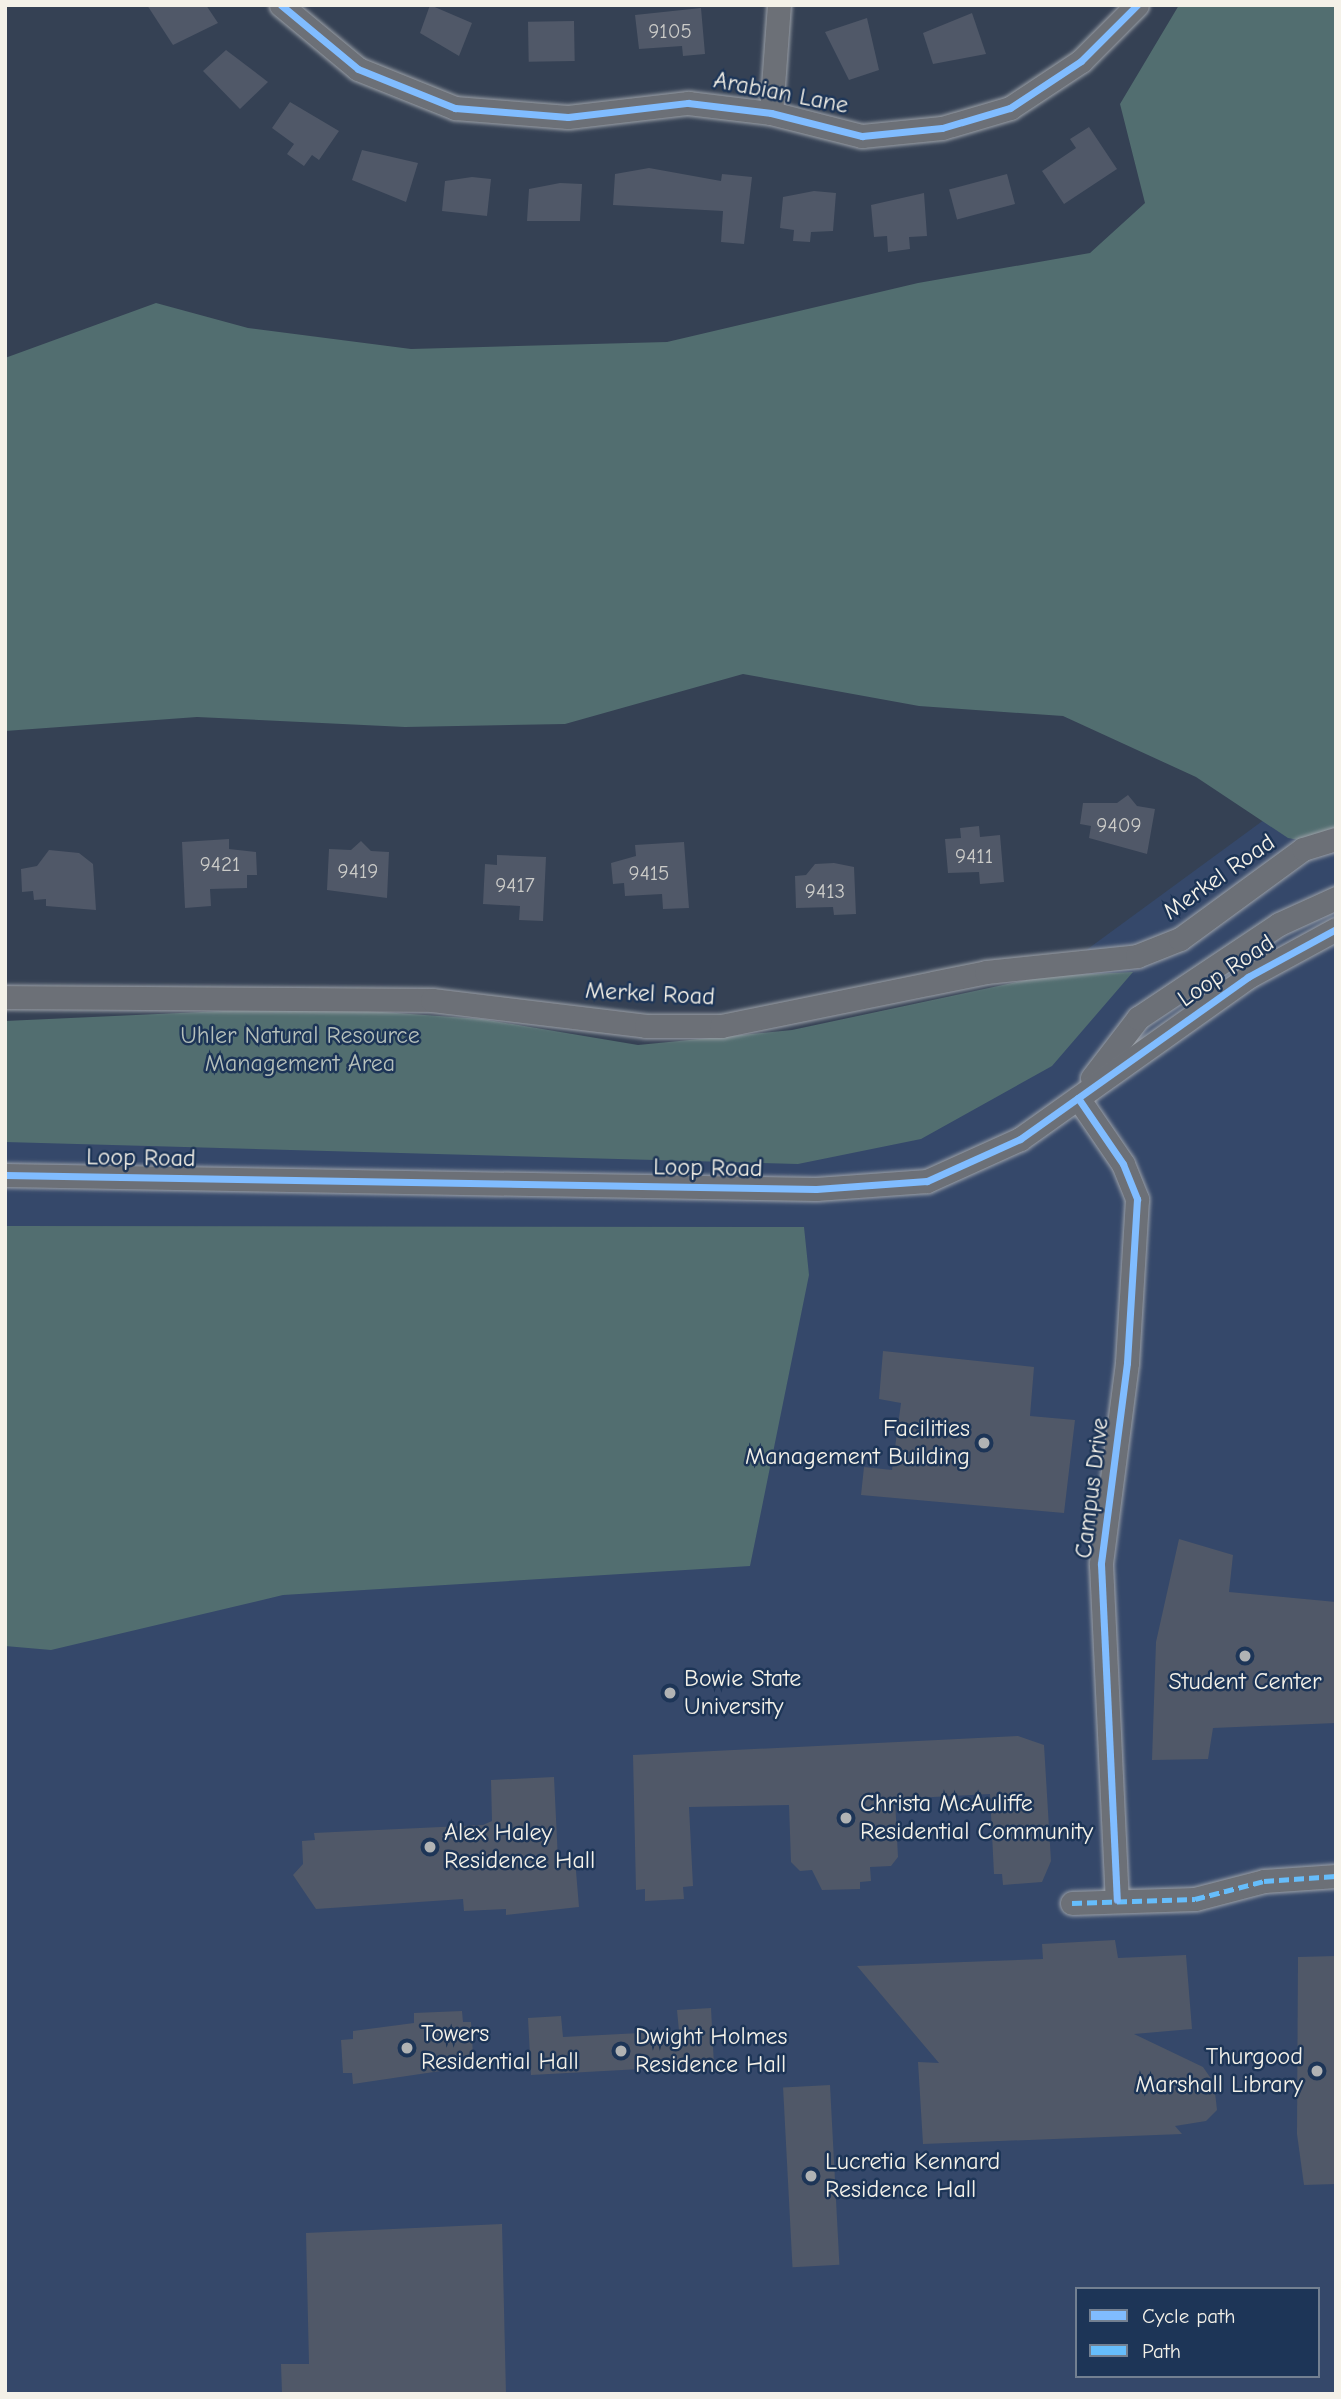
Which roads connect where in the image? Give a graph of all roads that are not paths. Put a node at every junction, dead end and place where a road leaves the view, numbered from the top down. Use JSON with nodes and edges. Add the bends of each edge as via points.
{"nodes":[{"id":1,"x":281,"y":5,"type":"edge"},
{"id":2,"x":779,"y":5,"type":"edge"},
{"id":3,"x":1137,"y":5,"type":"edge"},
{"id":4,"x":771,"y":113,"type":"junction"},
{"id":5,"x":1336,"y":839,"type":"edge"},
{"id":6,"x":1336,"y":898,"type":"edge"},
{"id":7,"x":1336,"y":929,"type":"edge"},
{"id":8,"x":5,"y":997,"type":"edge"},
{"id":9,"x":1078,"y":1098,"type":"junction"},
{"id":10,"x":5,"y":1175,"type":"edge"},
{"id":11,"x":1336,"y":1876,"type":"edge"},
{"id":12,"x":1117,"y":1899,"type":"junction"},
{"id":13,"x":1072,"y":1903,"type":"dead end"}],
"edges":[{"from":1,"to":4,"type":"street","name":"Arabian Lane","via":[[358,69],[455,108],[568,117],[688,103]]},
{"from":2,"to":4,"type":"street"},
{"from":3,"to":4,"type":"street","name":"Arabian Lane","via":[[1081,61],[993,114],[942,128],[862,136]]},
{"from":5,"to":8,"type":"street","name":"Merkel Road","via":[[1303,849],[1180,939],[1137,956],[986,972],[721,1026],[646,1026],[432,1000]]},
{"from":6,"to":9,"type":"street","name":"Loop Road","via":[[1279,924],[1138,1018]]},
{"from":7,"to":9,"type":"street","name":"Loop Road","via":[[1248,977]]},
{"from":9,"to":10,"type":"street","name":"Loop Road","via":[[966,1169],[882,1188]]},
{"from":9,"to":12,"type":"street","name":"Campus Drive","via":[[1123,1164],[1137,1199],[1127,1363],[1101,1564]]},
{"from":11,"to":12,"type":"street","via":[[1265,1881],[1195,1899]]},
{"from":12,"to":13,"type":"street"}]}
